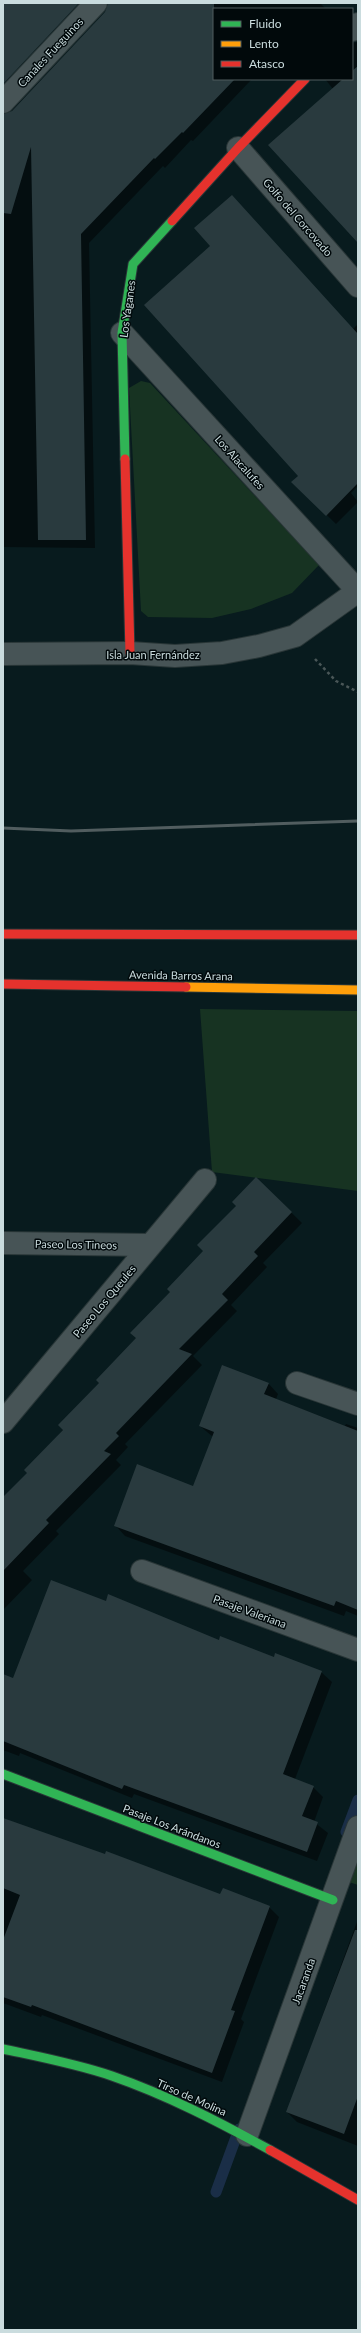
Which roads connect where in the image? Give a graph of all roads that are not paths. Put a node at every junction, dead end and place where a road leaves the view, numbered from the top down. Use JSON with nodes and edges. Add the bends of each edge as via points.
{"nodes":[{"id":1,"x":96,"y":3,"type":"edge"},
{"id":2,"x":304,"y":80,"type":"edge"},
{"id":3,"x":3,"y":102,"type":"edge"},
{"id":4,"x":238,"y":148,"type":"junction"},
{"id":5,"x":358,"y":286,"type":"edge"},
{"id":6,"x":122,"y":333,"type":"junction"},
{"id":7,"x":358,"y":591,"type":"edge"},
{"id":8,"x":130,"y":653,"type":"junction"},
{"id":9,"x":3,"y":654,"type":"edge"},
{"id":10,"x":3,"y":934,"type":"edge"},
{"id":11,"x":358,"y":935,"type":"edge"},
{"id":12,"x":3,"y":984,"type":"edge"},
{"id":13,"x":358,"y":990,"type":"edge"},
{"id":14,"x":205,"y":1180,"type":"dead end"},
{"id":15,"x":3,"y":1243,"type":"edge"},
{"id":16,"x":150,"y":1245,"type":"junction"},
{"id":17,"x":297,"y":1383,"type":"dead end"},
{"id":18,"x":358,"y":1404,"type":"edge"},
{"id":19,"x":3,"y":1422,"type":"edge"},
{"id":20,"x":142,"y":1571,"type":"dead end"},
{"id":21,"x":358,"y":1650,"type":"edge"},
{"id":22,"x":3,"y":1774,"type":"edge"},
{"id":23,"x":358,"y":1827,"type":"edge"},
{"id":24,"x":333,"y":1900,"type":"junction"},
{"id":25,"x":3,"y":2049,"type":"edge"},
{"id":26,"x":247,"y":2136,"type":"junction"},
{"id":27,"x":358,"y":2200,"type":"edge"}],
"edges":[{"from":1,"to":3,"type":"street","name":"Canales Fueguinos"},
{"from":2,"to":4,"type":"street","name":"Los Yaganes"},
{"from":4,"to":5,"type":"street","name":"Golfo del Corcovado"},
{"from":4,"to":6,"type":"street","name":"Los Yaganes","via":[[133,264]]},
{"from":6,"to":7,"type":"street","name":"Los Alacalufes"},
{"from":6,"to":8,"type":"street","name":"Los Yaganes"},
{"from":7,"to":8,"type":"street","name":"Isla Juan Fernández","via":[[295,636],[259,646],[222,653],[176,656]]},
{"from":8,"to":9,"type":"street","name":"Isla Juan Fernández"},
{"from":10,"to":11,"type":"street"},
{"from":12,"to":13,"type":"street","name":"Avenida Barros Arana"},
{"from":14,"to":16,"type":"street","name":"Paseo Los Queules"},
{"from":15,"to":16,"type":"street","name":"Paseo Los Tineos"},
{"from":16,"to":19,"type":"street","name":"Paseo Los Queules"},
{"from":17,"to":18,"type":"street"},
{"from":20,"to":21,"type":"street","name":"Pasaje Valeriana"},
{"from":22,"to":24,"type":"street","name":"Pasaje Los Arándanos"},
{"from":23,"to":24,"type":"street","name":"Jacaranda"},
{"from":24,"to":26,"type":"street","name":"Jacaranda"},
{"from":25,"to":26,"type":"street","name":"Tirso de Molina","via":[[60,2061],[125,2081],[187,2106]]},
{"from":26,"to":27,"type":"street","name":"Tirso de Molina"}]}
